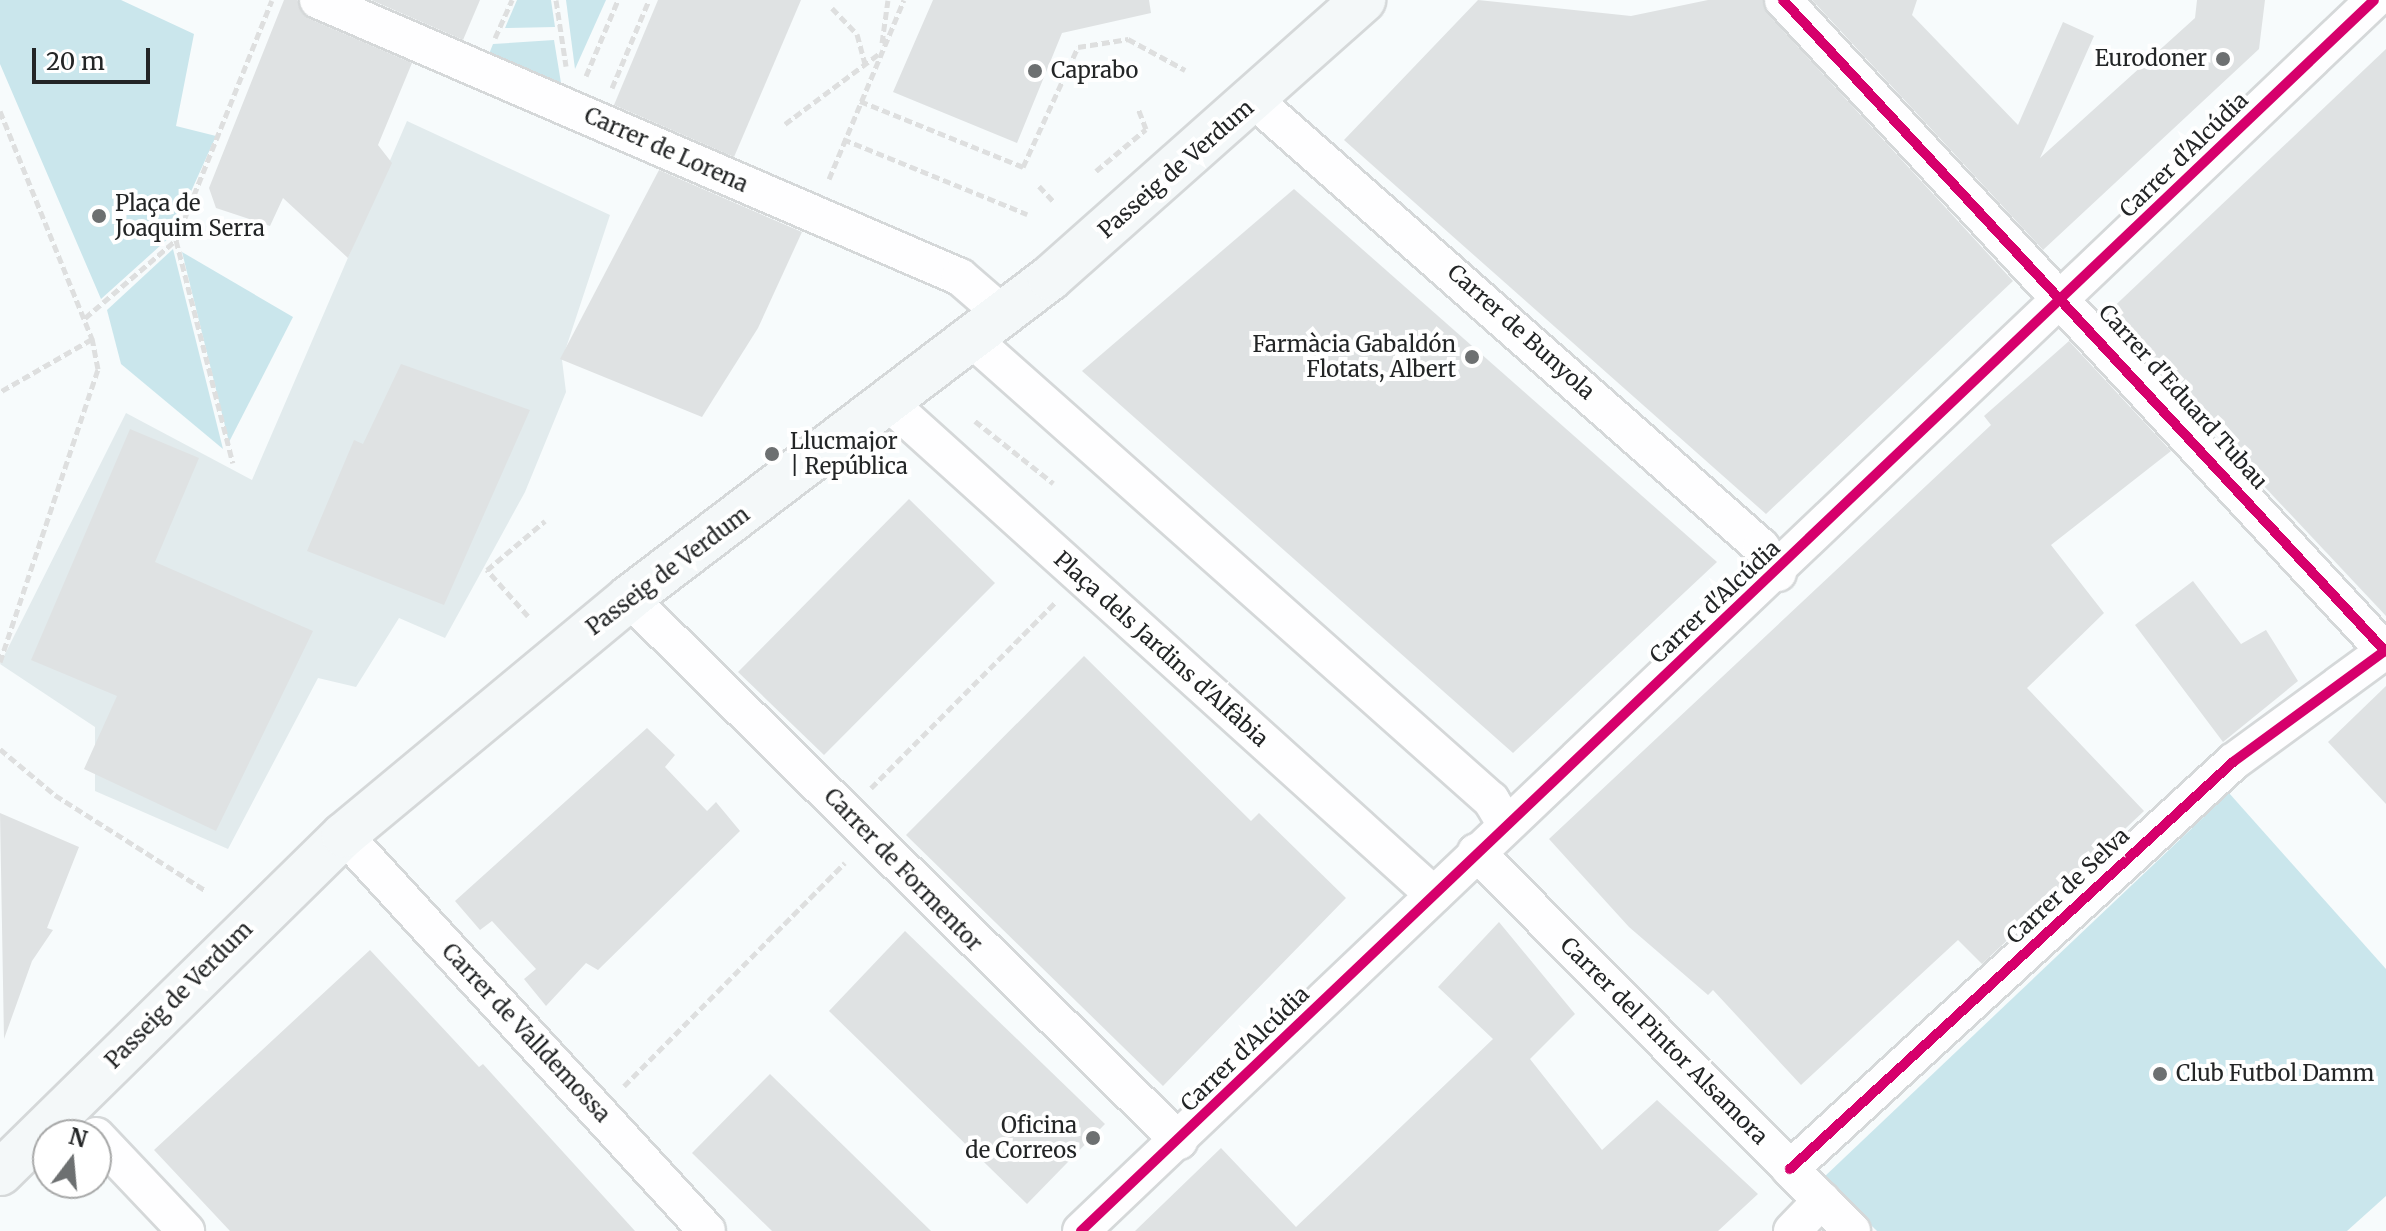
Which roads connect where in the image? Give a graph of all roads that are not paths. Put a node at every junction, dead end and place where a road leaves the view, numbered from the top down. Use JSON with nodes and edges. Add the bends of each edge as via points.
{"nodes":[{"id":1,"x":318,"y":0,"type":"edge"},
{"id":2,"x":1363,"y":0,"type":"edge"},
{"id":3,"x":1783,"y":0,"type":"edge"},
{"id":4,"x":2374,"y":0,"type":"edge"},
{"id":5,"x":1255,"y":101,"type":"junction"},
{"id":6,"x":2063,"y":298,"type":"junction"},
{"id":7,"x":988,"y":328,"type":"junction"},
{"id":8,"x":889,"y":403,"type":"junction"},
{"id":9,"x":1778,"y":573,"type":"junction"},
{"id":10,"x":629,"y":598,"type":"junction"},
{"id":11,"x":2386,"y":650,"type":"edge"},
{"id":12,"x":1505,"y":823,"type":"junction"},
{"id":13,"x":344,"y":835,"type":"junction"},
{"id":14,"x":1476,"y":852,"type":"junction"},
{"id":15,"x":1434,"y":895,"type":"junction"},
{"id":16,"x":92,"y":1119,"type":"edge"},
{"id":17,"x":1179,"y":1141,"type":"junction"},
{"id":18,"x":112,"y":1153,"type":"edge"},
{"id":19,"x":32,"y":1156,"type":"edge"},
{"id":20,"x":1790,"y":1169,"type":"junction"},
{"id":21,"x":0,"y":1173,"type":"edge"},
{"id":22,"x":1822,"y":1200,"type":"junction"},
{"id":23,"x":186,"y":1231,"type":"edge"},
{"id":24,"x":707,"y":1231,"type":"edge"},
{"id":25,"x":1081,"y":1231,"type":"edge"},
{"id":26,"x":1792,"y":1231,"type":"edge"},
{"id":27,"x":1852,"y":1231,"type":"edge"}],
"edges":[{"from":1,"to":7,"type":"street","name":"Carrer de Lorena","via":[[960,277]]},
{"from":2,"to":5,"type":"main road","name":"Passeig de Verdum"},
{"from":3,"to":6,"type":"street","name":"Carrer d'Eduard Tubau"},
{"from":4,"to":6,"type":"street","name":"Carrer d'Alcúdia"},
{"from":5,"to":7,"type":"main road","name":"Passeig de Verdum"},
{"from":5,"to":9,"type":"street","name":"Carrer de Bunyola","via":[[1761,547]]},
{"from":6,"to":9,"type":"street","name":"Carrer d'Alcúdia"},
{"from":6,"to":11,"type":"street","name":"Carrer d'Eduard Tubau"},
{"from":7,"to":8,"type":"main road","name":"Passeig de Verdum"},
{"from":7,"to":12,"type":"street","via":[[1491,800]]},
{"from":8,"to":10,"type":"main road","name":"Passeig de Verdum"},
{"from":8,"to":15,"type":"street","name":"Plaça dels Jardins d'Alfàbia"},
{"from":9,"to":12,"type":"street","name":"Carrer d'Alcúdia"},
{"from":10,"to":13,"type":"main road","name":"Passeig de Verdum"},
{"from":10,"to":17,"type":"street","name":"Carrer de Formentor"},
{"from":11,"to":20,"type":"street","name":"Carrer de Selva","via":[[2233,762]]},
{"from":12,"to":14,"type":"street","name":"Carrer d'Alcúdia"},
{"from":13,"to":16,"type":"main road","name":"Passeig de Verdum"},
{"from":13,"to":24,"type":"street","name":"Carrer de Valldemossa"},
{"from":14,"to":15,"type":"street","name":"Carrer d'Alcúdia"},
{"from":14,"to":20,"type":"street","name":"Carrer del Pintor Alsamora"},
{"from":15,"to":17,"type":"street","name":"Carrer d'Alcúdia"},
{"from":17,"to":25,"type":"street","name":"Carrer d'Alcúdia"},
{"from":18,"to":23,"type":"street"},
{"from":19,"to":21,"type":"main road","name":"Passeig de Verdum"},
{"from":20,"to":22,"type":"street","name":"Carrer del Pintor Alsamora"},
{"from":22,"to":26,"type":"street"},
{"from":22,"to":27,"type":"street","name":"Carrer del Pintor Alsamora"}]}
